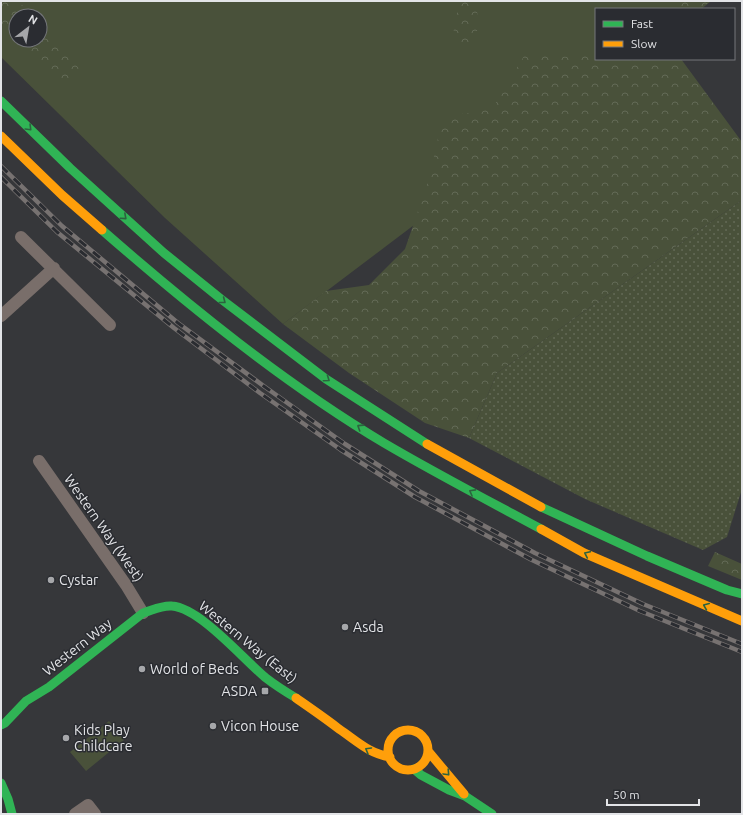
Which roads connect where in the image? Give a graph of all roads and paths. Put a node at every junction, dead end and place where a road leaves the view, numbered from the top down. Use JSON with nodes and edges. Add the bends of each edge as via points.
{"nodes":[{"id":1,"x":1,"y":101,"type":"edge"},
{"id":2,"x":1,"y":136,"type":"edge"},
{"id":3,"x":21,"y":237,"type":"dead end"},
{"id":4,"x":54,"y":268,"type":"junction"},
{"id":5,"x":1,"y":316,"type":"edge"},
{"id":6,"x":110,"y":325,"type":"dead end"},
{"id":7,"x":39,"y":461,"type":"dead end"},
{"id":8,"x":742,"y":594,"type":"edge"},
{"id":9,"x":143,"y":613,"type":"junction"},
{"id":10,"x":742,"y":621,"type":"edge"},
{"id":11,"x":26,"y":701,"type":"junction"},
{"id":12,"x":7,"y":707,"type":"dead end"},
{"id":13,"x":1,"y":725,"type":"edge"},
{"id":14,"x":349,"y":735,"type":"junction"},
{"id":15,"x":370,"y":739,"type":"dead end"},
{"id":16,"x":428,"y":750,"type":"junction"},
{"id":17,"x":390,"y":757,"type":"junction"},
{"id":18,"x":414,"y":769,"type":"junction"},
{"id":19,"x":1,"y":783,"type":"edge"},
{"id":20,"x":465,"y":796,"type":"junction"},
{"id":21,"x":12,"y":814,"type":"edge"},
{"id":22,"x":75,"y":814,"type":"edge"},
{"id":23,"x":95,"y":814,"type":"edge"},
{"id":24,"x":492,"y":814,"type":"edge"}],
"edges":[{"from":1,"to":8,"type":"main road","one_way":true,"via":[[70,168],[164,252],[220,299],[326,379],[431,446],[545,509],[647,556]]},
{"from":10,"to":2,"type":"main road","one_way":true,"via":[[584,553],[384,443],[311,396],[214,324],[150,272],[62,196]]},
{"from":3,"to":4,"type":"street"},
{"from":4,"to":5,"type":"street"},
{"from":4,"to":6,"type":"street"},
{"from":7,"to":9,"type":"street","name":"Western Way (West)"},
{"from":9,"to":11,"type":"main road","name":"Western Way","via":[[49,687]]},
{"from":9,"to":14,"type":"main road","name":"Western Way (East)","via":[[173,606],[188,610],[204,621],[266,678]]},
{"from":11,"to":12,"type":"main road","name":"Western Way"},
{"from":11,"to":13,"type":"main road","name":"Western Way"},
{"from":14,"to":15,"type":"main road","name":"Western Way (East)"},
{"from":17,"to":14,"type":"main road","name":"Western Way (East)","one_way":true,"via":[[378,755],[357,743]]},
{"from":16,"to":17,"type":"main road","via":[[420,734],[407,730],[387,741]]},
{"from":16,"to":18,"type":"main road","via":[[424,762]]},
{"from":16,"to":20,"type":"main road","one_way":true},
{"from":17,"to":18,"type":"main road","via":[[395,765],[401,768]]},
{"from":18,"to":20,"type":"main road","via":[[449,790]]},
{"from":19,"to":21,"type":"main road"},
{"from":20,"to":24,"type":"main road"},
{"from":22,"to":23,"type":"street","via":[[88,804]]}]}
